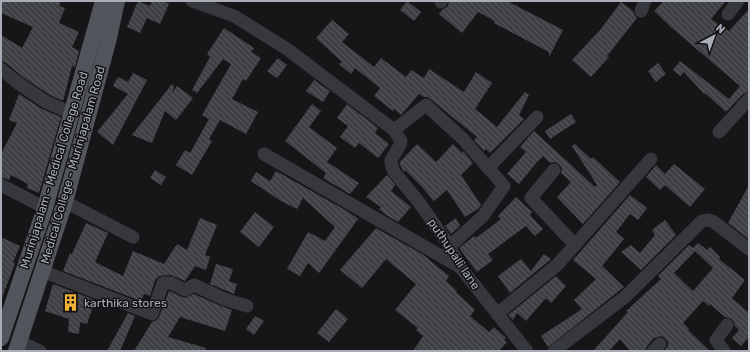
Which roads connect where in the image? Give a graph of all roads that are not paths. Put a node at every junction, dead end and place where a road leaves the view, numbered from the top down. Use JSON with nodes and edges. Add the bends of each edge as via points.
{"nodes":[{"id":1,"x":103,"y":1,"type":"edge"},
{"id":2,"x":117,"y":1,"type":"edge"},
{"id":3,"x":192,"y":1,"type":"edge"},
{"id":4,"x":738,"y":1,"type":"edge"},
{"id":5,"x":728,"y":14,"type":"dead end"},
{"id":6,"x":1,"y":69,"type":"edge"},
{"id":7,"x":749,"y":99,"type":"edge"},
{"id":8,"x":71,"y":113,"type":"junction"},
{"id":9,"x":537,"y":117,"type":"dead end"},
{"id":10,"x":394,"y":130,"type":"junction"},
{"id":11,"x":719,"y":132,"type":"dead end"},
{"id":12,"x":264,"y":154,"type":"dead end"},
{"id":13,"x":652,"y":159,"type":"dead end"},
{"id":14,"x":488,"y":168,"type":"junction"},
{"id":15,"x":554,"y":170,"type":"dead end"},
{"id":16,"x":1,"y":185,"type":"edge"},
{"id":17,"x":65,"y":202,"type":"junction"},
{"id":18,"x":45,"y":208,"type":"junction"},
{"id":19,"x":133,"y":237,"type":"dead end"},
{"id":20,"x":575,"y":245,"type":"junction"},
{"id":21,"x":449,"y":247,"type":"junction"},
{"id":22,"x":749,"y":249,"type":"edge"},
{"id":23,"x":460,"y":267,"type":"junction"},
{"id":24,"x":42,"y":271,"type":"junction"},
{"id":25,"x":247,"y":306,"type":"dead end"},
{"id":26,"x":497,"y":314,"type":"junction"},
{"id":27,"x":727,"y":325,"type":"dead end"},
{"id":28,"x":1,"y":338,"type":"edge"},
{"id":29,"x":17,"y":346,"type":"edge"},
{"id":30,"x":40,"y":351,"type":"edge"},
{"id":31,"x":526,"y":351,"type":"edge"},
{"id":32,"x":554,"y":351,"type":"edge"},
{"id":33,"x":724,"y":351,"type":"edge"}],
"edges":[{"from":1,"to":8,"type":"main road","name":"Murinjapalam - Medical College Road"},
{"from":2,"to":17,"type":"main road","name":"Medical College - Murinjapalam Road"},
{"from":3,"to":10,"type":"street","via":[[234,16],[287,49]]},
{"from":4,"to":5,"type":"street"},
{"from":6,"to":8,"type":"street","via":[[46,102]]},
{"from":7,"to":11,"type":"street"},
{"from":8,"to":18,"type":"main road","name":"Murinjapalam - Medical College Road"},
{"from":9,"to":14,"type":"street"},
{"from":10,"to":14,"type":"street","via":[[426,105],[463,139]]},
{"from":10,"to":21,"type":"street","name":"puthupalli lane","via":[[400,145],[391,160],[392,168]]},
{"from":12,"to":23,"type":"street"},
{"from":13,"to":20,"type":"street"},
{"from":14,"to":21,"type":"street","via":[[504,186],[483,216]]},
{"from":15,"to":20,"type":"street","via":[[531,198]]},
{"from":16,"to":18,"type":"street"},
{"from":17,"to":19,"type":"street"},
{"from":17,"to":24,"type":"main road","name":"Medical College - Murinjapalam Road"},
{"from":18,"to":28,"type":"main road","name":"Murinjapalam - Medical College Road"},
{"from":20,"to":26,"type":"street","via":[[557,265]]},
{"from":21,"to":23,"type":"street","name":"puthupalli lane"},
{"from":22,"to":32,"type":"street","via":[[714,222],[702,221],[625,297]]},
{"from":23,"to":26,"type":"street","name":"puthupalli lane"},
{"from":24,"to":25,"type":"street","via":[[152,314],[163,283],[171,283],[185,290],[194,285]]},
{"from":24,"to":29,"type":"main road","name":"Medical College - Murinjapalam Road"},
{"from":26,"to":31,"type":"street","name":"puthupalli lane"},
{"from":27,"to":33,"type":"street","via":[[716,340]]},
{"from":29,"to":30,"type":"street"}]}
